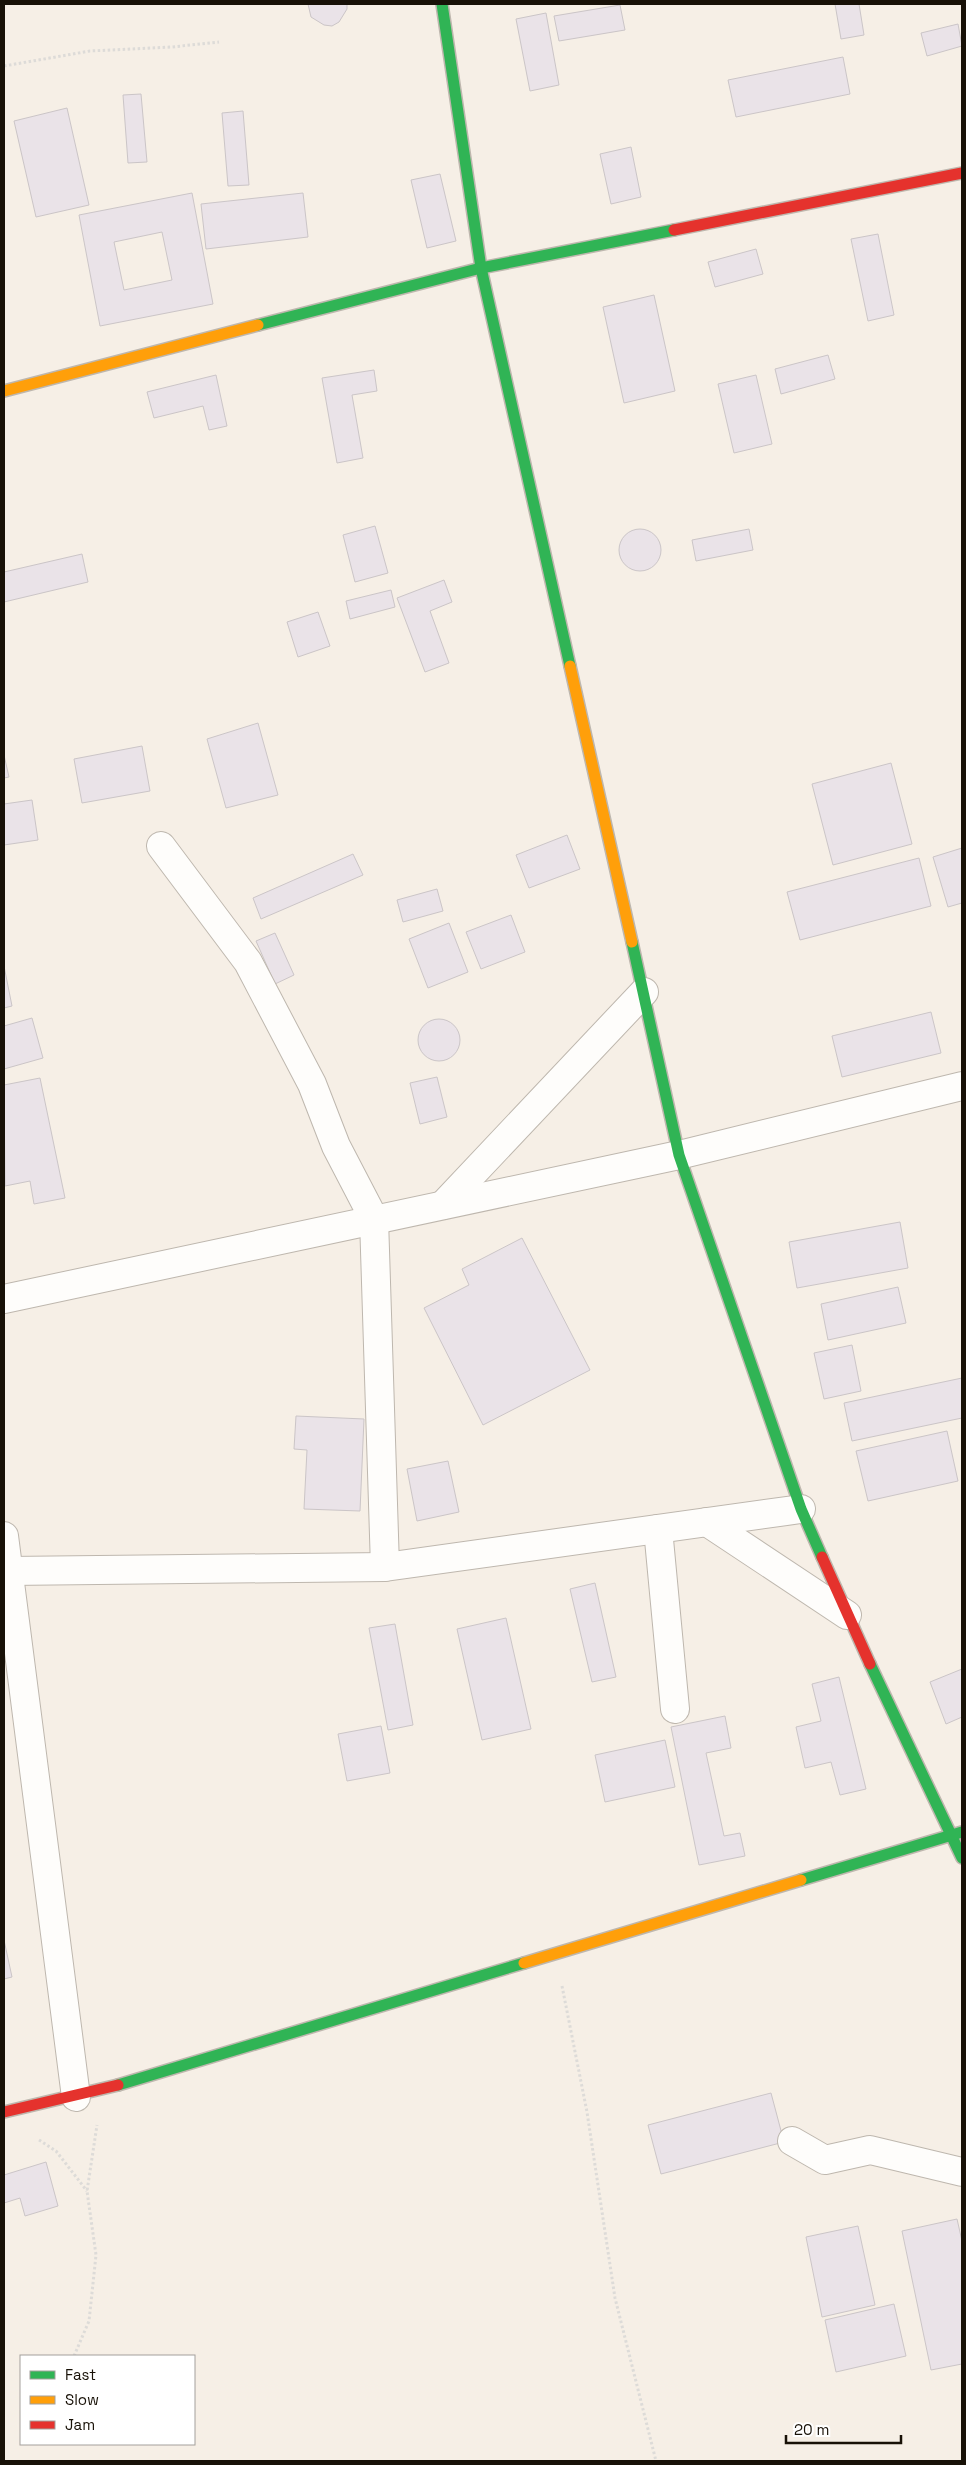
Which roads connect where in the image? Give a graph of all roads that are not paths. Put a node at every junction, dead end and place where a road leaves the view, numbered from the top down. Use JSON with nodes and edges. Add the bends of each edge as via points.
{"nodes":[{"id":1,"x":442,"y":4,"type":"edge"},
{"id":2,"x":962,"y":173,"type":"edge"},
{"id":3,"x":480,"y":268,"type":"junction"},
{"id":4,"x":4,"y":391,"type":"edge"},
{"id":5,"x":161,"y":846,"type":"dead end"},
{"id":6,"x":644,"y":992,"type":"junction"},
{"id":7,"x":962,"y":1086,"type":"edge"},
{"id":8,"x":680,"y":1155,"type":"junction"},
{"id":9,"x":443,"y":1205,"type":"junction"},
{"id":10,"x":374,"y":1219,"type":"junction"},
{"id":11,"x":4,"y":1299,"type":"edge"},
{"id":12,"x":801,"y":1510,"type":"junction"},
{"id":13,"x":707,"y":1522,"type":"junction"},
{"id":14,"x":658,"y":1529,"type":"junction"},
{"id":15,"x":4,"y":1536,"type":"edge"},
{"id":16,"x":385,"y":1567,"type":"junction"},
{"id":17,"x":8,"y":1571,"type":"junction"},
{"id":18,"x":847,"y":1615,"type":"junction"},
{"id":19,"x":675,"y":1709,"type":"dead end"},
{"id":20,"x":957,"y":1834,"type":"edge"},
{"id":21,"x":962,"y":1858,"type":"edge"},
{"id":22,"x":76,"y":2097,"type":"junction"},
{"id":23,"x":4,"y":2112,"type":"edge"},
{"id":24,"x":792,"y":2141,"type":"dead end"},
{"id":25,"x":962,"y":2172,"type":"edge"}],
"edges":[{"from":1,"to":3,"type":"street"},
{"from":2,"to":3,"type":"street"},
{"from":3,"to":4,"type":"street"},
{"from":3,"to":6,"type":"street"},
{"from":5,"to":10,"type":"street","via":[[248,962],[312,1084],[336,1146]]},
{"from":6,"to":8,"type":"street"},
{"from":6,"to":9,"type":"street"},
{"from":7,"to":8,"type":"street"},
{"from":8,"to":9,"type":"street"},
{"from":8,"to":12,"type":"street"},
{"from":9,"to":10,"type":"street"},
{"from":10,"to":11,"type":"street"},
{"from":10,"to":16,"type":"street"},
{"from":12,"to":13,"type":"street"},
{"from":12,"to":18,"type":"street"},
{"from":13,"to":14,"type":"street"},
{"from":13,"to":18,"type":"street"},
{"from":14,"to":16,"type":"street"},
{"from":14,"to":19,"type":"street"},
{"from":15,"to":17,"type":"street"},
{"from":16,"to":17,"type":"street"},
{"from":17,"to":22,"type":"street"},
{"from":18,"to":20,"type":"street"},
{"from":20,"to":21,"type":"street"},
{"from":20,"to":22,"type":"street"},
{"from":22,"to":23,"type":"street"},
{"from":24,"to":25,"type":"street","via":[[826,2160],[870,2150]]}]}
